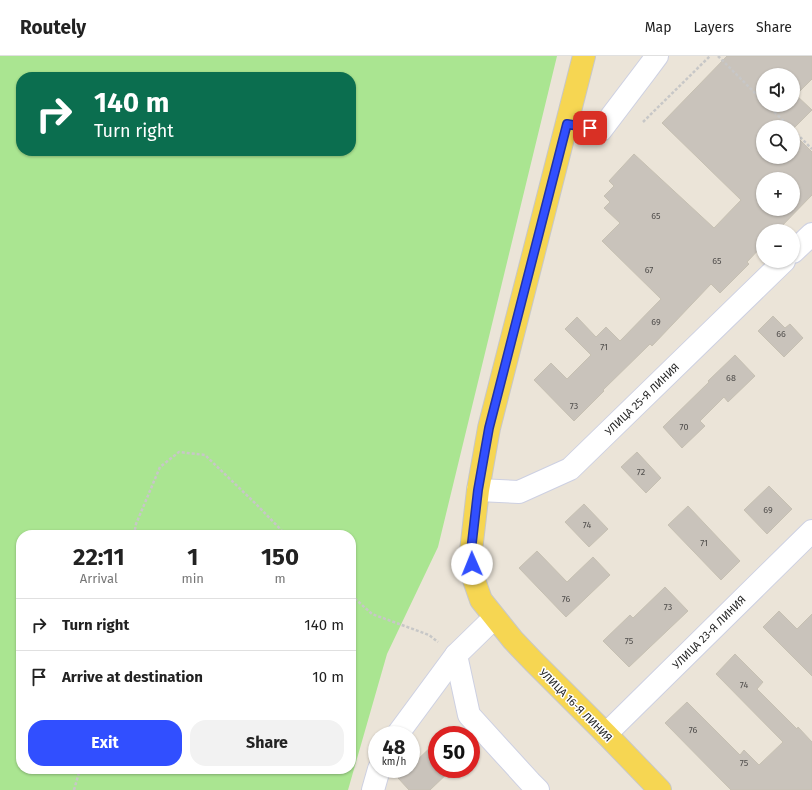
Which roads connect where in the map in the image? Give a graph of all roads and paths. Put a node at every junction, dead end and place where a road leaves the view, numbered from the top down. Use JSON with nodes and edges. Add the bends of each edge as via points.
{"nodes":[{"id":1,"x":584,"y":56,"type":"edge"},
{"id":2,"x":657,"y":56,"type":"edge"},
{"id":3,"x":710,"y":56,"type":"edge"},
{"id":4,"x":718,"y":56,"type":"edge"},
{"id":5,"x":756,"y":94,"type":"edge"},
{"id":6,"x":775,"y":112,"type":"edge"},
{"id":7,"x":783,"y":120,"type":"edge"},
{"id":8,"x":643,"y":122,"type":"dead end"},
{"id":9,"x":567,"y":124,"type":"junction"},
{"id":10,"x":800,"y":137,"type":"edge"},
{"id":11,"x":812,"y":149,"type":"edge"},
{"id":12,"x":812,"y":234,"type":"edge"},
{"id":13,"x":800,"y":245,"type":"edge"},
{"id":14,"x":777,"y":268,"type":"edge"},
{"id":15,"x":478,"y":490,"type":"junction"},
{"id":16,"x":135,"y":530,"type":"edge"},
{"id":17,"x":281,"y":530,"type":"edge"},
{"id":18,"x":812,"y":531,"type":"edge"},
{"id":19,"x":356,"y":600,"type":"edge"},
{"id":20,"x":494,"y":618,"type":"junction"},
{"id":21,"x":456,"y":655,"type":"junction"},
{"id":22,"x":403,"y":726,"type":"edge"},
{"id":23,"x":606,"y":734,"type":"junction"},
{"id":24,"x":79,"y":774,"type":"edge"},
{"id":25,"x":376,"y":778,"type":"edge"},
{"id":26,"x":74,"y":790,"type":"edge"},
{"id":27,"x":373,"y":790,"type":"edge"},
{"id":28,"x":538,"y":790,"type":"edge"},
{"id":29,"x":660,"y":790,"type":"edge"}],
"edges":[{"from":1,"to":9,"type":"main road","name":"УЛИЦА 16-Я ЛИНИЯ"},
{"from":2,"to":9,"type":"street","via":[[601,130]]},
{"from":3,"to":8,"type":"path"},
{"from":4,"to":5,"type":"path"},
{"from":6,"to":7,"type":"path"},
{"from":9,"to":15,"type":"main road","name":"УЛИЦА 16-Я ЛИНИЯ","via":[[489,428]]},
{"from":10,"to":11,"type":"path"},
{"from":12,"to":13,"type":"street"},
{"from":14,"to":15,"type":"street","name":"УЛИЦА 25-Я ЛИНИЯ","via":[[570,469],[519,492]]},
{"from":15,"to":20,"type":"main road","name":"УЛИЦА 16-Я ЛИНИЯ","via":[[471,551],[473,577],[481,600]]},
{"from":16,"to":17,"type":"path","via":[[160,466],[179,452],[205,455]]},
{"from":18,"to":23,"type":"street","name":"УЛИЦА 23-Я ЛИНИЯ"},
{"from":19,"to":21,"type":"path","via":[[372,614],[428,635]]},
{"from":20,"to":21,"type":"street"},
{"from":20,"to":23,"type":"main road","name":"УЛИЦА 16-Я ЛИНИЯ"},
{"from":21,"to":22,"type":"street"},
{"from":21,"to":28,"type":"street","via":[[469,715]]},
{"from":23,"to":29,"type":"main road","name":"УЛИЦА 16-Я ЛИНИЯ"},
{"from":24,"to":26,"type":"path"},
{"from":25,"to":27,"type":"street"}]}
